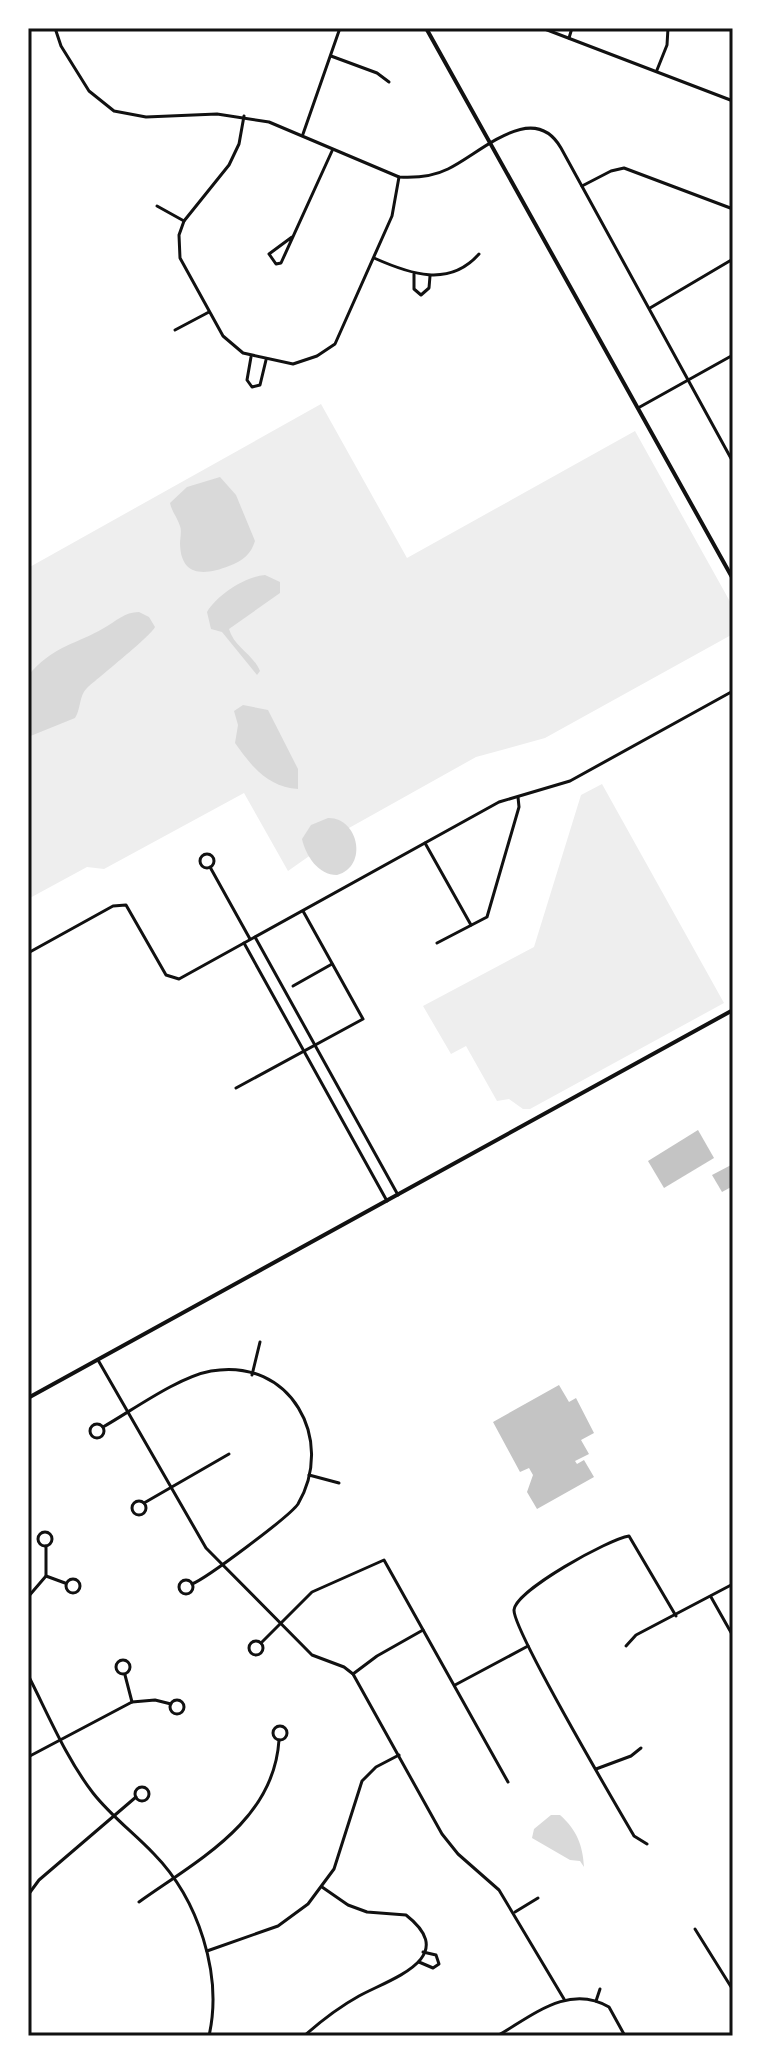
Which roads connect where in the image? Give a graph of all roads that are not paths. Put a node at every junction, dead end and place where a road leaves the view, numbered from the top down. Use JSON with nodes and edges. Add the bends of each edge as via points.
{"nodes":[{"id":1,"x":55,"y":28,"type":"edge"},
{"id":2,"x":340,"y":28,"type":"edge"},
{"id":3,"x":426,"y":28,"type":"edge"},
{"id":4,"x":542,"y":28,"type":"edge"},
{"id":5,"x":572,"y":28,"type":"edge"},
{"id":6,"x":668,"y":28,"type":"edge"},
{"id":7,"x":554,"y":30,"type":"edge"},
{"id":8,"x":569,"y":38,"type":"junction"},
{"id":9,"x":331,"y":56,"type":"junction"},
{"id":10,"x":656,"y":72,"type":"junction"},
{"id":11,"x":389,"y":82,"type":"dead end"},
{"id":12,"x":733,"y":101,"type":"edge"},
{"id":13,"x":244,"y":116,"type":"junction"},
{"id":14,"x":302,"y":136,"type":"junction"},
{"id":15,"x":490,"y":144,"type":"junction"},
{"id":16,"x":333,"y":150,"type":"junction"},
{"id":17,"x":399,"y":177,"type":"junction"},
{"id":18,"x":582,"y":186,"type":"junction"},
{"id":19,"x":157,"y":206,"type":"dead end"},
{"id":20,"x":733,"y":209,"type":"edge"},
{"id":21,"x":184,"y":221,"type":"junction"},
{"id":22,"x":292,"y":237,"type":"junction"},
{"id":23,"x":479,"y":254,"type":"dead end"},
{"id":24,"x":374,"y":258,"type":"junction"},
{"id":25,"x":733,"y":259,"type":"edge"},
{"id":26,"x":414,"y":274,"type":"junction"},
{"id":27,"x":430,"y":275,"type":"junction"},
{"id":28,"x":650,"y":308,"type":"junction"},
{"id":29,"x":209,"y":312,"type":"junction"},
{"id":30,"x":175,"y":330,"type":"dead end"},
{"id":31,"x":733,"y":355,"type":"edge"},
{"id":32,"x":251,"y":357,"type":"junction"},
{"id":33,"x":266,"y":360,"type":"junction"},
{"id":34,"x":688,"y":381,"type":"junction"},
{"id":35,"x":637,"y":408,"type":"junction"},
{"id":36,"x":733,"y":462,"type":"edge"},
{"id":37,"x":733,"y":579,"type":"edge"},
{"id":38,"x":733,"y":691,"type":"edge"},
{"id":39,"x":518,"y":796,"type":"junction"},
{"id":40,"x":425,"y":843,"type":"junction"},
{"id":41,"x":210,"y":867,"type":"dead end"},
{"id":42,"x":303,"y":910,"type":"junction"},
{"id":43,"x":471,"y":925,"type":"junction"},
{"id":44,"x":255,"y":937,"type":"junction"},
{"id":45,"x":250,"y":939,"type":"junction"},
{"id":46,"x":244,"y":943,"type":"junction"},
{"id":47,"x":437,"y":943,"type":"dead end"},
{"id":48,"x":28,"y":953,"type":"edge"},
{"id":49,"x":332,"y":964,"type":"junction"},
{"id":50,"x":293,"y":986,"type":"dead end"},
{"id":51,"x":733,"y":1010,"type":"edge"},
{"id":52,"x":314,"y":1045,"type":"junction"},
{"id":53,"x":304,"y":1051,"type":"junction"},
{"id":54,"x":236,"y":1088,"type":"dead end"},
{"id":55,"x":398,"y":1195,"type":"junction"},
{"id":56,"x":387,"y":1201,"type":"junction"},
{"id":57,"x":260,"y":1342,"type":"dead end"},
{"id":58,"x":98,"y":1360,"type":"junction"},
{"id":59,"x":252,"y":1375,"type":"junction"},
{"id":60,"x":28,"y":1398,"type":"edge"},
{"id":61,"x":128,"y":1413,"type":"junction"},
{"id":62,"x":103,"y":1427,"type":"dead end"},
{"id":63,"x":229,"y":1454,"type":"dead end"},
{"id":64,"x":309,"y":1475,"type":"junction"},
{"id":65,"x":339,"y":1483,"type":"dead end"},
{"id":66,"x":169,"y":1488,"type":"junction"},
{"id":67,"x":144,"y":1503,"type":"dead end"},
{"id":68,"x":46,"y":1546,"type":"dead end"},
{"id":69,"x":222,"y":1565,"type":"junction"},
{"id":70,"x":46,"y":1576,"type":"junction"},
{"id":71,"x":66,"y":1584,"type":"dead end"},
{"id":72,"x":192,"y":1584,"type":"dead end"},
{"id":73,"x":733,"y":1584,"type":"edge"},
{"id":74,"x":711,"y":1596,"type":"junction"},
{"id":75,"x":28,"y":1597,"type":"edge"},
{"id":76,"x":676,"y":1616,"type":"junction"},
{"id":77,"x":280,"y":1621,"type":"junction"},
{"id":78,"x":423,"y":1630,"type":"junction"},
{"id":79,"x":733,"y":1636,"type":"edge"},
{"id":80,"x":261,"y":1643,"type":"dead end"},
{"id":81,"x":528,"y":1646,"type":"junction"},
{"id":82,"x":626,"y":1646,"type":"dead end"},
{"id":83,"x":124,"y":1673,"type":"dead end"},
{"id":84,"x":353,"y":1674,"type":"junction"},
{"id":85,"x":28,"y":1675,"type":"edge"},
{"id":86,"x":455,"y":1685,"type":"junction"},
{"id":87,"x":132,"y":1702,"type":"junction"},
{"id":88,"x":171,"y":1704,"type":"dead end"},
{"id":89,"x":61,"y":1739,"type":"junction"},
{"id":90,"x":279,"y":1740,"type":"dead end"},
{"id":91,"x":641,"y":1748,"type":"dead end"},
{"id":92,"x":399,"y":1755,"type":"junction"},
{"id":93,"x":28,"y":1757,"type":"edge"},
{"id":94,"x":596,"y":1769,"type":"junction"},
{"id":95,"x":733,"y":1776,"type":"edge"},
{"id":96,"x":508,"y":1782,"type":"dead end"},
{"id":97,"x":733,"y":1795,"type":"edge"},
{"id":98,"x":136,"y":1797,"type":"dead end"},
{"id":99,"x":112,"y":1816,"type":"junction"},
{"id":100,"x":647,"y":1844,"type":"dead end"},
{"id":101,"x":173,"y":1878,"type":"junction"},
{"id":102,"x":322,"y":1887,"type":"junction"},
{"id":103,"x":28,"y":1895,"type":"edge"},
{"id":104,"x":538,"y":1898,"type":"dead end"},
{"id":105,"x":139,"y":1902,"type":"dead end"},
{"id":106,"x":515,"y":1912,"type":"junction"},
{"id":107,"x":695,"y":1929,"type":"dead end"},
{"id":108,"x":207,"y":1951,"type":"junction"},
{"id":109,"x":600,"y":1989,"type":"dead end"},
{"id":110,"x":733,"y":1990,"type":"edge"},
{"id":111,"x":564,"y":1999,"type":"junction"},
{"id":112,"x":596,"y":2001,"type":"junction"},
{"id":113,"x":209,"y":2036,"type":"edge"},
{"id":114,"x":304,"y":2036,"type":"edge"},
{"id":115,"x":497,"y":2036,"type":"edge"},
{"id":116,"x":625,"y":2036,"type":"edge"}],
"edges":[{"from":1,"to":13,"type":"street","via":[[89,91],[114,111],[146,117]]},
{"from":2,"to":9,"type":"street"},
{"from":3,"to":15,"type":"main road"},
{"from":4,"to":7,"type":"street"},
{"from":5,"to":8,"type":"street"},
{"from":6,"to":10,"type":"street"},
{"from":7,"to":8,"type":"street"},
{"from":8,"to":10,"type":"street"},
{"from":9,"to":11,"type":"street"},
{"from":9,"to":14,"type":"street"},
{"from":10,"to":12,"type":"street"},
{"from":13,"to":14,"type":"street"},
{"from":13,"to":21,"type":"street","via":[[229,165]]},
{"from":14,"to":16,"type":"street"},
{"from":15,"to":17,"type":"street","via":[[441,172]]},
{"from":15,"to":18,"type":"street","via":[[520,129],[547,134],[558,142]]},
{"from":15,"to":35,"type":"main road"},
{"from":16,"to":17,"type":"street"},
{"from":16,"to":22,"type":"street"},
{"from":17,"to":24,"type":"street","via":[[392,216]]},
{"from":18,"to":20,"type":"street","via":[[624,168]]},
{"from":18,"to":28,"type":"street"},
{"from":19,"to":21,"type":"street"},
{"from":21,"to":29,"type":"street","via":[[180,258]]},
{"from":22,"to":22,"type":"street","via":[[269,254],[276,264],[281,263]]},
{"from":23,"to":27,"type":"street","via":[[452,274]]},
{"from":24,"to":26,"type":"street"},
{"from":24,"to":33,"type":"street","via":[[335,344],[306,361]]},
{"from":25,"to":28,"type":"street"},
{"from":26,"to":27,"type":"street"},
{"from":26,"to":27,"type":"street","via":[[414,289],[421,295],[429,288]]},
{"from":28,"to":34,"type":"street"},
{"from":29,"to":30,"type":"street"},
{"from":29,"to":32,"type":"street","via":[[227,341]]},
{"from":31,"to":34,"type":"street"},
{"from":32,"to":33,"type":"street"},
{"from":32,"to":33,"type":"street","via":[[247,380],[252,387],[260,385]]},
{"from":34,"to":35,"type":"street"},
{"from":34,"to":36,"type":"street"},
{"from":35,"to":37,"type":"main road"},
{"from":38,"to":39,"type":"street","via":[[570,781]]},
{"from":39,"to":40,"type":"street"},
{"from":39,"to":43,"type":"street","via":[[487,917]]},
{"from":40,"to":42,"type":"street"},
{"from":40,"to":43,"type":"street"},
{"from":41,"to":45,"type":"street"},
{"from":42,"to":44,"type":"street"},
{"from":42,"to":49,"type":"street"},
{"from":43,"to":47,"type":"street"},
{"from":44,"to":45,"type":"street"},
{"from":44,"to":52,"type":"street"},
{"from":45,"to":46,"type":"street"},
{"from":46,"to":48,"type":"street","via":[[170,979],[130,908],[120,904]]},
{"from":46,"to":53,"type":"street"},
{"from":49,"to":50,"type":"street"},
{"from":49,"to":52,"type":"street","via":[[363,1019]]},
{"from":51,"to":55,"type":"main road"},
{"from":52,"to":53,"type":"street"},
{"from":52,"to":55,"type":"street"},
{"from":53,"to":54,"type":"street"},
{"from":53,"to":56,"type":"street"},
{"from":55,"to":56,"type":"main road"},
{"from":56,"to":58,"type":"main road"},
{"from":57,"to":59,"type":"street"},
{"from":58,"to":60,"type":"main road"},
{"from":58,"to":61,"type":"street"},
{"from":59,"to":61,"type":"street","via":[[202,1374]]},
{"from":59,"to":64,"type":"street","via":[[284,1390],[302,1412],[313,1440]]},
{"from":61,"to":62,"type":"street"},
{"from":61,"to":66,"type":"street"},
{"from":63,"to":66,"type":"street"},
{"from":64,"to":65,"type":"street"},
{"from":64,"to":69,"type":"street","via":[[288,1516]]},
{"from":66,"to":67,"type":"street"},
{"from":66,"to":69,"type":"street"},
{"from":68,"to":70,"type":"street"},
{"from":69,"to":72,"type":"street"},
{"from":69,"to":77,"type":"street"},
{"from":70,"to":71,"type":"street"},
{"from":70,"to":75,"type":"street"},
{"from":73,"to":74,"type":"street"},
{"from":74,"to":76,"type":"street"},
{"from":74,"to":79,"type":"street"},
{"from":76,"to":81,"type":"street","via":[[629,1536],[532,1586],[517,1601],[514,1611]]},
{"from":76,"to":82,"type":"street","via":[[636,1635]]},
{"from":77,"to":78,"type":"street","via":[[312,1592],[384,1560]]},
{"from":77,"to":80,"type":"street"},
{"from":77,"to":84,"type":"street","via":[[312,1655]]},
{"from":78,"to":84,"type":"street"},
{"from":78,"to":86,"type":"street"},
{"from":81,"to":86,"type":"street"},
{"from":81,"to":94,"type":"street"},
{"from":83,"to":87,"type":"street"},
{"from":84,"to":92,"type":"street"},
{"from":85,"to":89,"type":"street"},
{"from":86,"to":96,"type":"street"},
{"from":87,"to":88,"type":"street"},
{"from":87,"to":89,"type":"street"},
{"from":89,"to":93,"type":"street"},
{"from":89,"to":99,"type":"street"},
{"from":90,"to":101,"type":"street","via":[[272,1776],[250,1815],[221,1844]]},
{"from":91,"to":94,"type":"street"},
{"from":92,"to":102,"type":"street","via":[[362,1781],[342,1848]]},
{"from":92,"to":106,"type":"street","via":[[442,1834]]},
{"from":94,"to":100,"type":"street","via":[[634,1836]]},
{"from":95,"to":97,"type":"street"},
{"from":98,"to":99,"type":"street"},
{"from":99,"to":101,"type":"street"},
{"from":99,"to":103,"type":"street"},
{"from":101,"to":105,"type":"street"},
{"from":101,"to":108,"type":"street"},
{"from":102,"to":108,"type":"street","via":[[278,1926]]},
{"from":102,"to":114,"type":"street","via":[[367,1912],[406,1915],[422,1932],[421,1957],[407,1975],[361,1995]]},
{"from":104,"to":106,"type":"street"},
{"from":106,"to":111,"type":"street"},
{"from":107,"to":110,"type":"street"},
{"from":108,"to":113,"type":"street","via":[[212,1990]]},
{"from":109,"to":112,"type":"street"},
{"from":111,"to":112,"type":"street"},
{"from":111,"to":115,"type":"street"},
{"from":112,"to":116,"type":"street","via":[[609,2007]]}]}
